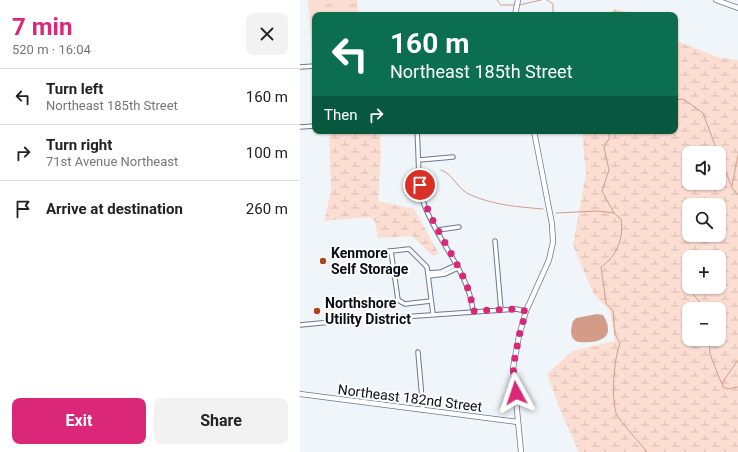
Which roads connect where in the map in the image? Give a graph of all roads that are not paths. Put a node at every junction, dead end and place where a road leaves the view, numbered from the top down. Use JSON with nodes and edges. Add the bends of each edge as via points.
{"nodes":[{"id":1,"x":518,"y":0,"type":"edge"},
{"id":2,"x":716,"y":0,"type":"edge"},
{"id":3,"x":738,"y":8,"type":"edge"},
{"id":4,"x":515,"y":12,"type":"edge"},
{"id":5,"x":312,"y":66,"type":"edge"},
{"id":6,"x":300,"y":67,"type":"edge"},
{"id":7,"x":312,"y":126,"type":"edge"},
{"id":8,"x":300,"y":127,"type":"edge"},
{"id":9,"x":417,"y":134,"type":"edge"},
{"id":10,"x":535,"y":134,"type":"edge"},
{"id":11,"x":453,"y":157,"type":"dead end"},
{"id":12,"x":419,"y":160,"type":"junction"},
{"id":13,"x":459,"y":227,"type":"dead end"},
{"id":14,"x":438,"y":230,"type":"junction"},
{"id":15,"x":495,"y":241,"type":"dead end"},
{"id":16,"x":391,"y":251,"type":"junction"},
{"id":17,"x":382,"y":252,"type":"dead end"},
{"id":18,"x":457,"y":266,"type":"junction"},
{"id":19,"x":428,"y":275,"type":"junction"},
{"id":20,"x":431,"y":301,"type":"junction"},
{"id":21,"x":501,"y":310,"type":"junction"},
{"id":22,"x":473,"y":311,"type":"junction"},
{"id":23,"x":526,"y":311,"type":"junction"},
{"id":24,"x":433,"y":314,"type":"junction"},
{"id":25,"x":402,"y":317,"type":"dead end"},
{"id":26,"x":342,"y":321,"type":"dead end"},
{"id":27,"x":300,"y":325,"type":"edge"},
{"id":28,"x":418,"y":352,"type":"dead end"},
{"id":29,"x":300,"y":394,"type":"edge"},
{"id":30,"x":423,"y":410,"type":"junction"},
{"id":31,"x":518,"y":422,"type":"junction"},
{"id":32,"x":522,"y":452,"type":"edge"}],
"edges":[{"from":1,"to":4,"type":"street"},
{"from":2,"to":3,"type":"street"},
{"from":5,"to":6,"type":"street"},
{"from":7,"to":8,"type":"street"},
{"from":9,"to":12,"type":"street"},
{"from":10,"to":23,"type":"street","via":[[552,224],[553,242],[549,260]]},
{"from":11,"to":12,"type":"street"},
{"from":12,"to":14,"type":"street","via":[[424,204]]},
{"from":13,"to":14,"type":"street"},
{"from":14,"to":18,"type":"street"},
{"from":15,"to":21,"type":"street"},
{"from":16,"to":17,"type":"street"},
{"from":16,"to":19,"type":"street","via":[[409,249],[426,264]]},
{"from":16,"to":20,"type":"street","via":[[397,298],[400,302],[405,304]]},
{"from":18,"to":19,"type":"street","via":[[446,274]]},
{"from":18,"to":22,"type":"street","via":[[470,293]]},
{"from":19,"to":20,"type":"street"},
{"from":20,"to":24,"type":"street"},
{"from":21,"to":22,"type":"street"},
{"from":21,"to":23,"type":"street"},
{"from":22,"to":24,"type":"street"},
{"from":23,"to":31,"type":"street","via":[[513,368]]},
{"from":24,"to":25,"type":"street"},
{"from":26,"to":27,"type":"street"},
{"from":28,"to":30,"type":"street"},
{"from":29,"to":30,"type":"street","name":"Northeast 182nd Street"},
{"from":30,"to":31,"type":"street","name":"Northeast 182nd Street"},
{"from":31,"to":32,"type":"street"}]}
